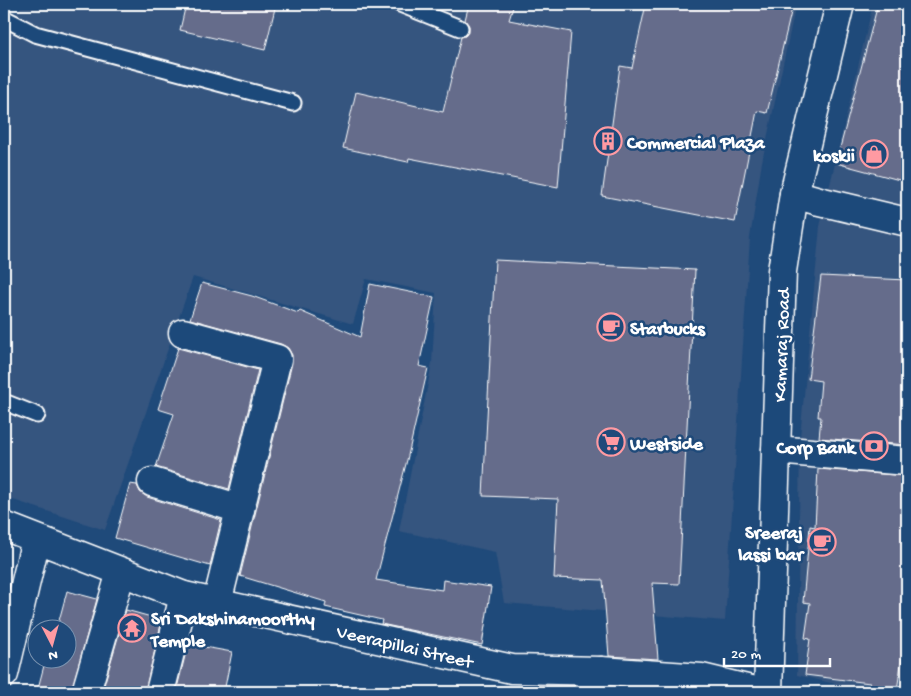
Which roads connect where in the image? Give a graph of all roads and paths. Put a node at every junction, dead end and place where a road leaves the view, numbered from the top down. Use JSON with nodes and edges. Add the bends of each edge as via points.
{"nodes":[{"id":1,"x":400,"y":4,"type":"edge"},
{"id":2,"x":840,"y":4,"type":"edge"},
{"id":3,"x":4,"y":18,"type":"edge"},
{"id":4,"x":460,"y":28,"type":"dead end"},
{"id":5,"x":293,"y":103,"type":"dead end"},
{"id":6,"x":794,"y":194,"type":"junction"},
{"id":7,"x":907,"y":222,"type":"edge"},
{"id":8,"x":183,"y":333,"type":"dead end"},
{"id":9,"x":4,"y":402,"type":"edge"},
{"id":10,"x":37,"y":415,"type":"dead end"},
{"id":11,"x":776,"y":450,"type":"junction"},
{"id":12,"x":907,"y":461,"type":"edge"},
{"id":13,"x":152,"y":482,"type":"dead end"},
{"id":14,"x":240,"y":509,"type":"junction"},
{"id":15,"x":4,"y":526,"type":"edge"},
{"id":16,"x":36,"y":539,"type":"junction"},
{"id":17,"x":121,"y":572,"type":"junction"},
{"id":18,"x":184,"y":596,"type":"junction"},
{"id":19,"x":217,"y":603,"type":"junction"},
{"id":20,"x":4,"y":674,"type":"edge"},
{"id":21,"x":595,"y":681,"type":"edge"},
{"id":22,"x":86,"y":692,"type":"edge"},
{"id":23,"x":160,"y":692,"type":"edge"},
{"id":24,"x":760,"y":692,"type":"edge"},
{"id":25,"x":768,"y":692,"type":"edge"}],
"edges":[{"from":1,"to":4,"type":"lane"},
{"from":2,"to":6,"type":"street","name":"Kamaraj Road"},
{"from":3,"to":5,"type":"lane","via":[[35,34]]},
{"from":6,"to":7,"type":"street"},
{"from":6,"to":11,"type":"street","name":"Kamaraj Road","via":[[782,271]]},
{"from":8,"to":14,"type":"street","via":[[277,359]]},
{"from":9,"to":10,"type":"lane"},
{"from":11,"to":12,"type":"street"},
{"from":11,"to":25,"type":"street","name":"Kamaraj Road"},
{"from":13,"to":14,"type":"street"},
{"from":14,"to":19,"type":"street"},
{"from":15,"to":16,"type":"street","name":"Veerapillai Street"},
{"from":16,"to":17,"type":"street","name":"Veerapillai Street"},
{"from":16,"to":20,"type":"street"},
{"from":17,"to":18,"type":"street","name":"Veerapillai Street"},
{"from":17,"to":22,"type":"street"},
{"from":18,"to":19,"type":"street","name":"Veerapillai Street"},
{"from":18,"to":23,"type":"street"},
{"from":19,"to":21,"type":"street","name":"Veerapillai Street","via":[[512,669]]},
{"from":21,"to":24,"type":"street","name":"Veerapillai Street","via":[[702,678]]}]}
